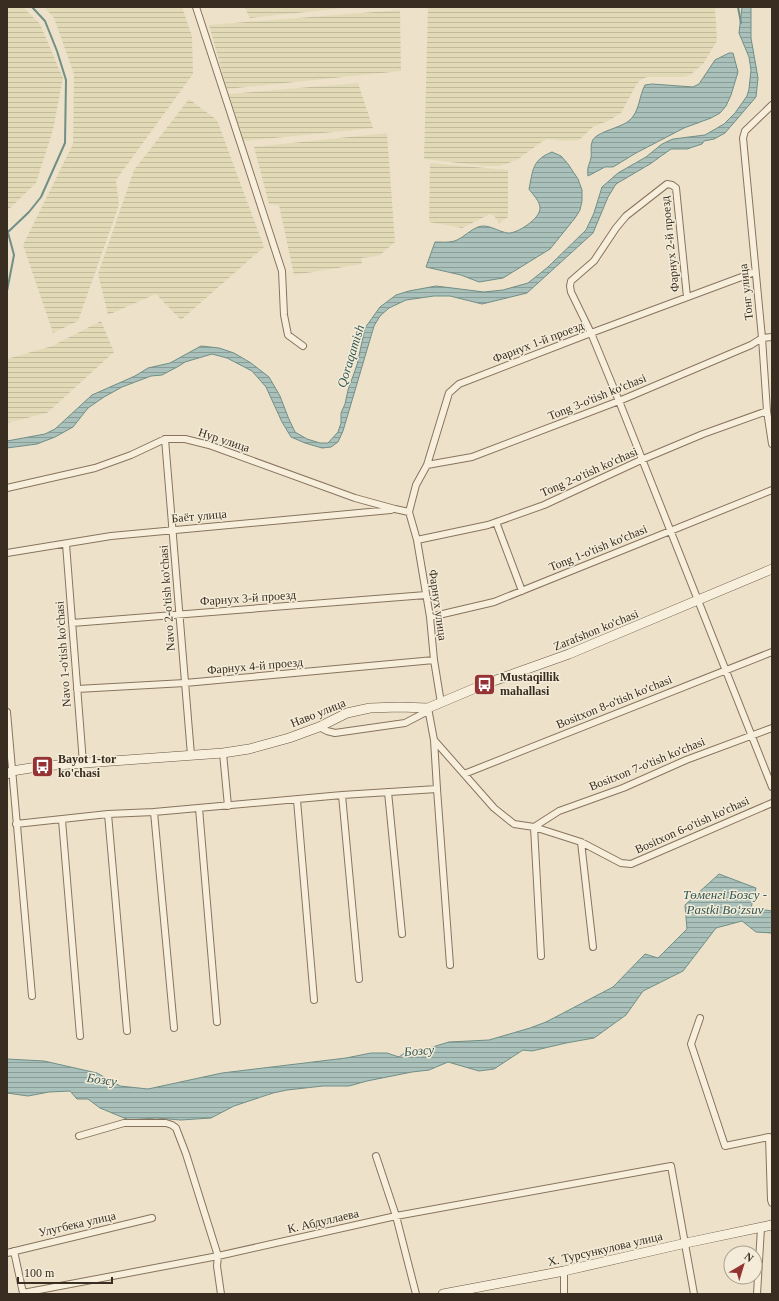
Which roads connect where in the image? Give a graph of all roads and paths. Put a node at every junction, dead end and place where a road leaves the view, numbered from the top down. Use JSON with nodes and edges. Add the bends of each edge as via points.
{"nodes":[{"id":1,"x":196,"y":7,"type":"edge"},
{"id":2,"x":772,"y":105,"type":"edge"},
{"id":3,"x":755,"y":272,"type":"junction"},
{"id":4,"x":687,"y":297,"type":"junction"},
{"id":5,"x":591,"y":332,"type":"junction"},
{"id":6,"x":772,"y":337,"type":"edge"},
{"id":7,"x":762,"y":338,"type":"junction"},
{"id":8,"x":303,"y":346,"type":"dead end"},
{"id":9,"x":619,"y":401,"type":"junction"},
{"id":10,"x":767,"y":411,"type":"junction"},
{"id":11,"x":164,"y":439,"type":"junction"},
{"id":12,"x":772,"y":444,"type":"edge"},
{"id":13,"x":642,"y":460,"type":"junction"},
{"id":14,"x":427,"y":465,"type":"junction"},
{"id":15,"x":7,"y":488,"type":"edge"},
{"id":16,"x":772,"y":490,"type":"edge"},
{"id":17,"x":395,"y":510,"type":"junction"},
{"id":18,"x":409,"y":512,"type":"junction"},
{"id":19,"x":496,"y":522,"type":"junction"},
{"id":20,"x":173,"y":530,"type":"junction"},
{"id":21,"x":670,"y":530,"type":"junction"},
{"id":22,"x":417,"y":540,"type":"junction"},
{"id":23,"x":66,"y":544,"type":"junction"},
{"id":24,"x":7,"y":553,"type":"edge"},
{"id":25,"x":772,"y":570,"type":"edge"},
{"id":26,"x":522,"y":591,"type":"junction"},
{"id":27,"x":426,"y":595,"type":"junction"},
{"id":28,"x":698,"y":600,"type":"junction"},
{"id":29,"x":180,"y":614,"type":"junction"},
{"id":30,"x":430,"y":618,"type":"junction"},
{"id":31,"x":72,"y":623,"type":"junction"},
{"id":32,"x":772,"y":652,"type":"edge"},
{"id":33,"x":434,"y":660,"type":"junction"},
{"id":34,"x":725,"y":670,"type":"junction"},
{"id":35,"x":185,"y":683,"type":"junction"},
{"id":36,"x":77,"y":689,"type":"junction"},
{"id":37,"x":441,"y":702,"type":"junction"},
{"id":38,"x":428,"y":710,"type":"junction"},
{"id":39,"x":7,"y":712,"type":"edge"},
{"id":40,"x":319,"y":727,"type":"junction"},
{"id":41,"x":772,"y":728,"type":"edge"},
{"id":42,"x":751,"y":736,"type":"junction"},
{"id":43,"x":434,"y":740,"type":"junction"},
{"id":44,"x":223,"y":753,"type":"junction"},
{"id":45,"x":191,"y":756,"type":"junction"},
{"id":46,"x":83,"y":763,"type":"junction"},
{"id":47,"x":10,"y":772,"type":"edge"},
{"id":48,"x":464,"y":774,"type":"junction"},
{"id":49,"x":772,"y":787,"type":"edge"},
{"id":50,"x":437,"y":789,"type":"junction"},
{"id":51,"x":388,"y":792,"type":"junction"},
{"id":52,"x":342,"y":795,"type":"junction"},
{"id":53,"x":297,"y":800,"type":"junction"},
{"id":54,"x":772,"y":803,"type":"edge"},
{"id":55,"x":228,"y":806,"type":"junction"},
{"id":56,"x":199,"y":808,"type":"junction"},
{"id":57,"x":154,"y":812,"type":"junction"},
{"id":58,"x":108,"y":814,"type":"junction"},
{"id":59,"x":62,"y":820,"type":"junction"},
{"id":60,"x":16,"y":824,"type":"junction"},
{"id":61,"x":534,"y":827,"type":"junction"},
{"id":62,"x":581,"y":842,"type":"junction"},
{"id":63,"x":402,"y":934,"type":"dead end"},
{"id":64,"x":593,"y":947,"type":"dead end"},
{"id":65,"x":541,"y":956,"type":"dead end"},
{"id":66,"x":450,"y":965,"type":"dead end"},
{"id":67,"x":360,"y":979,"type":"dead end"},
{"id":68,"x":32,"y":996,"type":"dead end"},
{"id":69,"x":314,"y":1000,"type":"dead end"},
{"id":70,"x":700,"y":1018,"type":"dead end"},
{"id":71,"x":216,"y":1022,"type":"dead end"},
{"id":72,"x":174,"y":1028,"type":"dead end"},
{"id":73,"x":127,"y":1031,"type":"dead end"},
{"id":74,"x":80,"y":1036,"type":"dead end"},
{"id":75,"x":79,"y":1136,"type":"dead end"},
{"id":76,"x":376,"y":1156,"type":"dead end"},
{"id":77,"x":772,"y":1203,"type":"edge"},
{"id":78,"x":396,"y":1216,"type":"junction"},
{"id":79,"x":152,"y":1218,"type":"dead end"},
{"id":80,"x":772,"y":1226,"type":"edge"},
{"id":81,"x":761,"y":1228,"type":"junction"},
{"id":82,"x":686,"y":1243,"type":"junction"},
{"id":83,"x":14,"y":1251,"type":"junction"},
{"id":84,"x":7,"y":1253,"type":"edge"},
{"id":85,"x":218,"y":1256,"type":"junction"},
{"id":86,"x":564,"y":1272,"type":"junction"},
{"id":87,"x":478,"y":1291,"type":"edge"},
{"id":88,"x":221,"y":1294,"type":"edge"},
{"id":89,"x":416,"y":1294,"type":"edge"},
{"id":90,"x":443,"y":1294,"type":"edge"},
{"id":91,"x":564,"y":1294,"type":"edge"},
{"id":92,"x":694,"y":1294,"type":"edge"},
{"id":93,"x":757,"y":1294,"type":"edge"}],
"edges":[{"from":1,"to":8,"type":"street","via":[[282,271],[284,315],[288,335]]},
{"from":2,"to":3,"type":"street","name":"Тонг улица","via":[[745,131],[742,138]]},
{"from":3,"to":4,"type":"street","name":"Фарнух 1-й проезд"},
{"from":3,"to":7,"type":"street","name":"Тонг улица"},
{"from":4,"to":5,"type":"street","name":"Фарнух 1-й проезд"},
{"from":4,"to":5,"type":"street","name":"Фарнух 2-й проезд","via":[[676,188],[667,184],[626,216],[594,261],[571,282],[571,292]]},
{"from":5,"to":9,"type":"street"},
{"from":5,"to":14,"type":"street","name":"Фарнух 1-й проезд","via":[[459,384],[449,393]]},
{"from":6,"to":7,"type":"street","name":"Tong 3-o'tish ko'chasi"},
{"from":7,"to":9,"type":"street","name":"Tong 3-o'tish ko'chasi"},
{"from":7,"to":10,"type":"street","name":"Тонг улица"},
{"from":9,"to":13,"type":"street"},
{"from":9,"to":14,"type":"street","name":"Tong 3-o'tish ko'chasi","via":[[472,457]]},
{"from":10,"to":12,"type":"street","name":"Тонг улица"},
{"from":10,"to":13,"type":"street","name":"Tong 2-o'tish ko'chasi"},
{"from":11,"to":15,"type":"street","name":"Нур улица","via":[[95,468]]},
{"from":11,"to":17,"type":"street","name":"Нур улица","via":[[185,439],[208,445]]},
{"from":11,"to":20,"type":"street","name":"Navo 2-o'tish ko'chasi"},
{"from":13,"to":19,"type":"street","name":"Tong 2-o'tish ko'chasi","via":[[544,505]]},
{"from":13,"to":21,"type":"street"},
{"from":14,"to":18,"type":"street","name":"Фарнух 1-й проезд","via":[[416,486]]},
{"from":16,"to":21,"type":"street","name":"Tong 1-o'tish ko'chasi"},
{"from":17,"to":18,"type":"street","name":"Нур улица"},
{"from":17,"to":20,"type":"street","name":"Баёт улица"},
{"from":18,"to":22,"type":"street","name":"Фарнух улица"},
{"from":19,"to":22,"type":"street","name":"Tong 2-o'tish ko'chasi"},
{"from":19,"to":26,"type":"street"},
{"from":20,"to":23,"type":"street","name":"Баёт улица","via":[[110,536]]},
{"from":20,"to":29,"type":"street","name":"Navo 2-o'tish ko'chasi"},
{"from":21,"to":26,"type":"street","name":"Tong 1-o'tish ko'chasi"},
{"from":21,"to":28,"type":"street"},
{"from":22,"to":27,"type":"street","name":"Фарнух улица"},
{"from":23,"to":24,"type":"street","name":"Баёт улица"},
{"from":23,"to":31,"type":"street","name":"Navo 1-o'tish ko'chasi"},
{"from":25,"to":28,"type":"street","name":"Zarafshon ko'chasi"},
{"from":26,"to":30,"type":"street","name":"Tong 1-o'tish ko'chasi","via":[[494,602]]},
{"from":27,"to":29,"type":"street","name":"Фарнух 3-й проезд"},
{"from":27,"to":30,"type":"street","name":"Фарнух улица"},
{"from":28,"to":34,"type":"street"},
{"from":28,"to":37,"type":"street","name":"Zarafshon ko'chasi","via":[[569,654]]},
{"from":29,"to":31,"type":"street","name":"Фарнух 3-й проезд"},
{"from":29,"to":35,"type":"street","name":"Navo 2-o'tish ko'chasi"},
{"from":30,"to":33,"type":"street","name":"Фарнух улица"},
{"from":31,"to":36,"type":"street","name":"Navo 1-o'tish ko'chasi"},
{"from":32,"to":34,"type":"street","name":"Bositxon 8-o'tish ko'chasi"},
{"from":33,"to":35,"type":"street","name":"Фарнух 4-й проезд"},
{"from":33,"to":37,"type":"street","name":"Фарнух улица"},
{"from":34,"to":42,"type":"street"},
{"from":34,"to":48,"type":"street","name":"Bositxon 8-o'tish ko'chasi"},
{"from":35,"to":36,"type":"street","name":"Фарнух 4-й проезд"},
{"from":35,"to":45,"type":"street","name":"Navo 2-o'tish ko'chasi"},
{"from":36,"to":46,"type":"street","name":"Navo 1-o'tish ko'chasi"},
{"from":37,"to":38,"type":"street","name":"Zarafshon ko'chasi"},
{"from":38,"to":40,"type":"street","name":"Наво улица","via":[[370,708],[347,713]]},
{"from":38,"to":40,"type":"street","via":[[405,723],[336,733]]},
{"from":38,"to":43,"type":"street"},
{"from":39,"to":47,"type":"street"},
{"from":40,"to":44,"type":"street","name":"Наво улица","via":[[256,748]]},
{"from":41,"to":42,"type":"street","name":"Bositxon 7-o'tish ko'chasi"},
{"from":42,"to":49,"type":"street"},
{"from":42,"to":61,"type":"street","name":"Bositxon 7-o'tish ko'chasi","via":[[559,811]]},
{"from":43,"to":48,"type":"street"},
{"from":43,"to":50,"type":"street"},
{"from":44,"to":45,"type":"street","name":"Наво улица"},
{"from":44,"to":55,"type":"street"},
{"from":45,"to":46,"type":"street","name":"Наво улица"},
{"from":46,"to":47,"type":"street","name":"Наво улица"},
{"from":47,"to":60,"type":"street"},
{"from":48,"to":61,"type":"street","via":[[494,808],[514,824]]},
{"from":50,"to":51,"type":"street"},
{"from":50,"to":66,"type":"street"},
{"from":51,"to":52,"type":"street"},
{"from":51,"to":63,"type":"street"},
{"from":52,"to":53,"type":"street"},
{"from":52,"to":67,"type":"street"},
{"from":53,"to":55,"type":"street"},
{"from":53,"to":69,"type":"street"},
{"from":54,"to":62,"type":"street","name":"Bositxon 6-o'tish ko'chasi","via":[[631,864],[621,862]]},
{"from":55,"to":56,"type":"street"},
{"from":56,"to":57,"type":"street"},
{"from":56,"to":71,"type":"street"},
{"from":57,"to":58,"type":"street"},
{"from":57,"to":72,"type":"street"},
{"from":58,"to":59,"type":"street"},
{"from":58,"to":73,"type":"street"},
{"from":59,"to":60,"type":"street"},
{"from":59,"to":74,"type":"street"},
{"from":60,"to":68,"type":"street"},
{"from":61,"to":62,"type":"street"},
{"from":61,"to":65,"type":"street"},
{"from":62,"to":64,"type":"street"},
{"from":70,"to":77,"type":"street","via":[[691,1044],[725,1146],[769,1136]]},
{"from":75,"to":85,"type":"street","via":[[124,1123],[166,1123],[176,1128]]},
{"from":76,"to":78,"type":"street"},
{"from":78,"to":82,"type":"street","name":"К. Абдуллаева","via":[[671,1166]]},
{"from":78,"to":85,"type":"street","name":"К. Абдуллаева"},
{"from":78,"to":89,"type":"street"},
{"from":79,"to":83,"type":"street","name":"Улугбека улица"},
{"from":80,"to":81,"type":"street","name":"Х. Турсункулова улица"},
{"from":81,"to":82,"type":"street","name":"Х. Турсункулова улица"},
{"from":81,"to":93,"type":"street"},
{"from":82,"to":86,"type":"street","name":"Х. Турсункулова улица"},
{"from":82,"to":92,"type":"street"},
{"from":83,"to":84,"type":"street","name":"Улугбека улица"},
{"from":83,"to":85,"type":"street","name":"К. Абдуллаева","via":[[23,1293]]},
{"from":85,"to":88,"type":"street"},
{"from":86,"to":87,"type":"street","name":"Х. Турсункулова улица"},
{"from":86,"to":91,"type":"street"},
{"from":87,"to":90,"type":"street","name":"Х. Турсункулова улица"}]}
